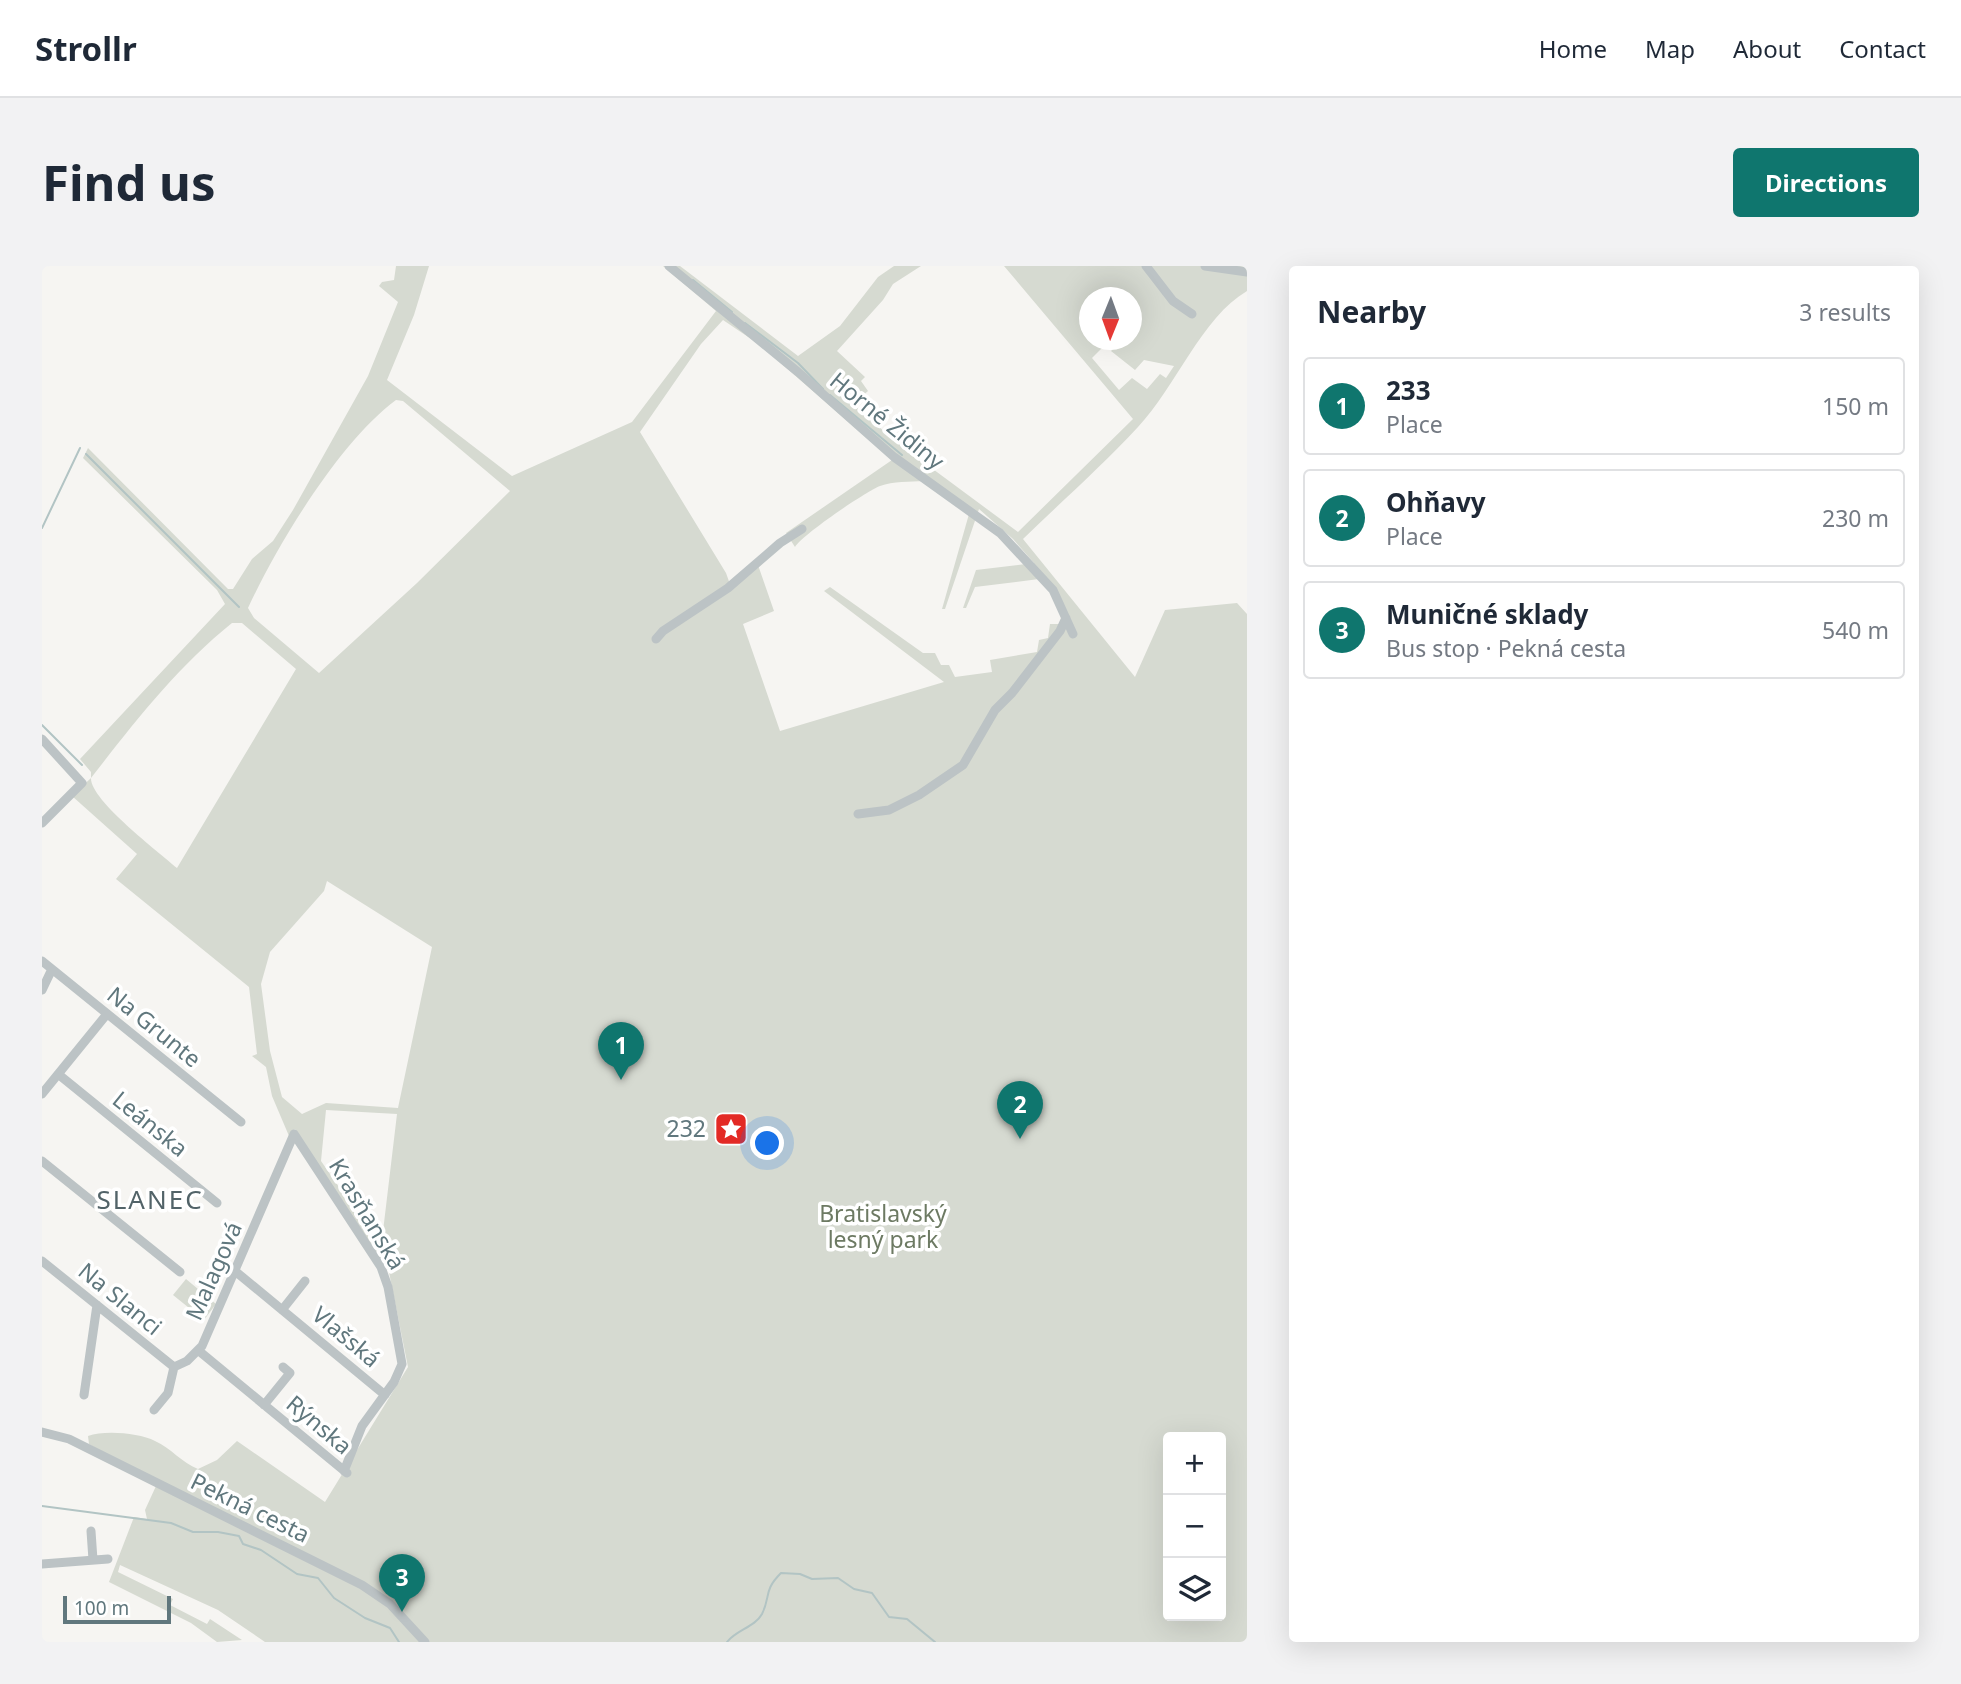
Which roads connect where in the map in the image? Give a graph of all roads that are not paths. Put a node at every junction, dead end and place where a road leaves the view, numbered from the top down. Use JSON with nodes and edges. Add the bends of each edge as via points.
{"nodes":[{"id":1,"x":669,"y":266,"type":"edge"},
{"id":2,"x":1146,"y":266,"type":"edge"},
{"id":3,"x":1205,"y":266,"type":"edge"},
{"id":4,"x":1247,"y":272,"type":"edge"},
{"id":5,"x":1192,"y":314,"type":"dead end"},
{"id":6,"x":802,"y":529,"type":"dead end"},
{"id":7,"x":1066,"y":618,"type":"junction"},
{"id":8,"x":1073,"y":634,"type":"dead end"},
{"id":9,"x":656,"y":639,"type":"dead end"},
{"id":10,"x":42,"y":739,"type":"edge"},
{"id":11,"x":858,"y":814,"type":"dead end"},
{"id":12,"x":42,"y":824,"type":"edge"},
{"id":13,"x":42,"y":961,"type":"edge"},
{"id":14,"x":52,"y":970,"type":"junction"},
{"id":15,"x":42,"y":990,"type":"edge"},
{"id":16,"x":107,"y":1014,"type":"junction"},
{"id":17,"x":58,"y":1074,"type":"junction"},
{"id":18,"x":42,"y":1094,"type":"edge"},
{"id":19,"x":241,"y":1122,"type":"dead end"},
{"id":20,"x":295,"y":1134,"type":"joint"},
{"id":21,"x":42,"y":1161,"type":"edge"},
{"id":22,"x":217,"y":1203,"type":"dead end"},
{"id":23,"x":42,"y":1261,"type":"edge"},
{"id":24,"x":235,"y":1271,"type":"junction"},
{"id":25,"x":180,"y":1272,"type":"dead end"},
{"id":26,"x":305,"y":1281,"type":"dead end"},
{"id":27,"x":97,"y":1305,"type":"junction"},
{"id":28,"x":282,"y":1310,"type":"junction"},
{"id":29,"x":199,"y":1351,"type":"junction"},
{"id":30,"x":174,"y":1367,"type":"junction"},
{"id":31,"x":283,"y":1367,"type":"dead end"},
{"id":32,"x":84,"y":1395,"type":"dead end"},
{"id":33,"x":385,"y":1395,"type":"junction"},
{"id":34,"x":264,"y":1405,"type":"junction"},
{"id":35,"x":155,"y":1410,"type":"dead end"},
{"id":36,"x":42,"y":1432,"type":"edge"},
{"id":37,"x":346,"y":1473,"type":"joint"},
{"id":38,"x":91,"y":1531,"type":"dead end"},
{"id":39,"x":108,"y":1559,"type":"dead end"},
{"id":40,"x":93,"y":1560,"type":"junction"},
{"id":41,"x":42,"y":1564,"type":"edge"},
{"id":42,"x":425,"y":1642,"type":"edge"}],
"edges":[{"from":1,"to":7,"type":"street","name":"Horné Židiny","via":[[894,457],[1000,533],[1053,590]]},
{"from":2,"to":5,"type":"street","via":[[1173,300]]},
{"from":3,"to":4,"type":"street"},
{"from":6,"to":9,"type":"street"},
{"from":7,"to":8,"type":"street","name":"Horné Židiny"},
{"from":7,"to":11,"type":"street","via":[[1013,693],[995,710],[963,765],[889,810]]},
{"from":10,"to":12,"type":"street","via":[[82,783]]},
{"from":13,"to":14,"type":"street","name":"Na Grunte"},
{"from":14,"to":15,"type":"street"},
{"from":14,"to":16,"type":"street","name":"Na Grunte"},
{"from":16,"to":17,"type":"street"},
{"from":16,"to":19,"type":"street","name":"Na Grunte"},
{"from":17,"to":18,"type":"street"},
{"from":17,"to":22,"type":"street","name":"Leánska"},
{"from":20,"to":24,"type":"street","name":"Malagová"},
{"from":20,"to":33,"type":"street","name":"Krasňanská","via":[[385,1276],[402,1364]]},
{"from":21,"to":25,"type":"street"},
{"from":23,"to":27,"type":"street","name":"Na Slanci"},
{"from":24,"to":28,"type":"street","name":"Vlašská"},
{"from":24,"to":29,"type":"street","name":"Malagová"},
{"from":26,"to":28,"type":"street","name":"Vlašská"},
{"from":27,"to":30,"type":"street","name":"Na Slanci"},
{"from":27,"to":32,"type":"street"},
{"from":28,"to":33,"type":"street","name":"Vlašská"},
{"from":29,"to":30,"type":"street","name":"Malagová"},
{"from":29,"to":34,"type":"street","name":"Rýnska"},
{"from":30,"to":35,"type":"street","via":[[168,1393]]},
{"from":31,"to":34,"type":"street","name":"Rýnska","via":[[290,1373]]},
{"from":33,"to":37,"type":"street","name":"Krasňanská","via":[[362,1426]]},
{"from":34,"to":37,"type":"street","name":"Rýnska"},
{"from":36,"to":42,"type":"street","name":"Pekná cesta","via":[[69,1439],[362,1585],[390,1604]]},
{"from":38,"to":40,"type":"street"},
{"from":39,"to":40,"type":"street"},
{"from":40,"to":41,"type":"street"}]}
